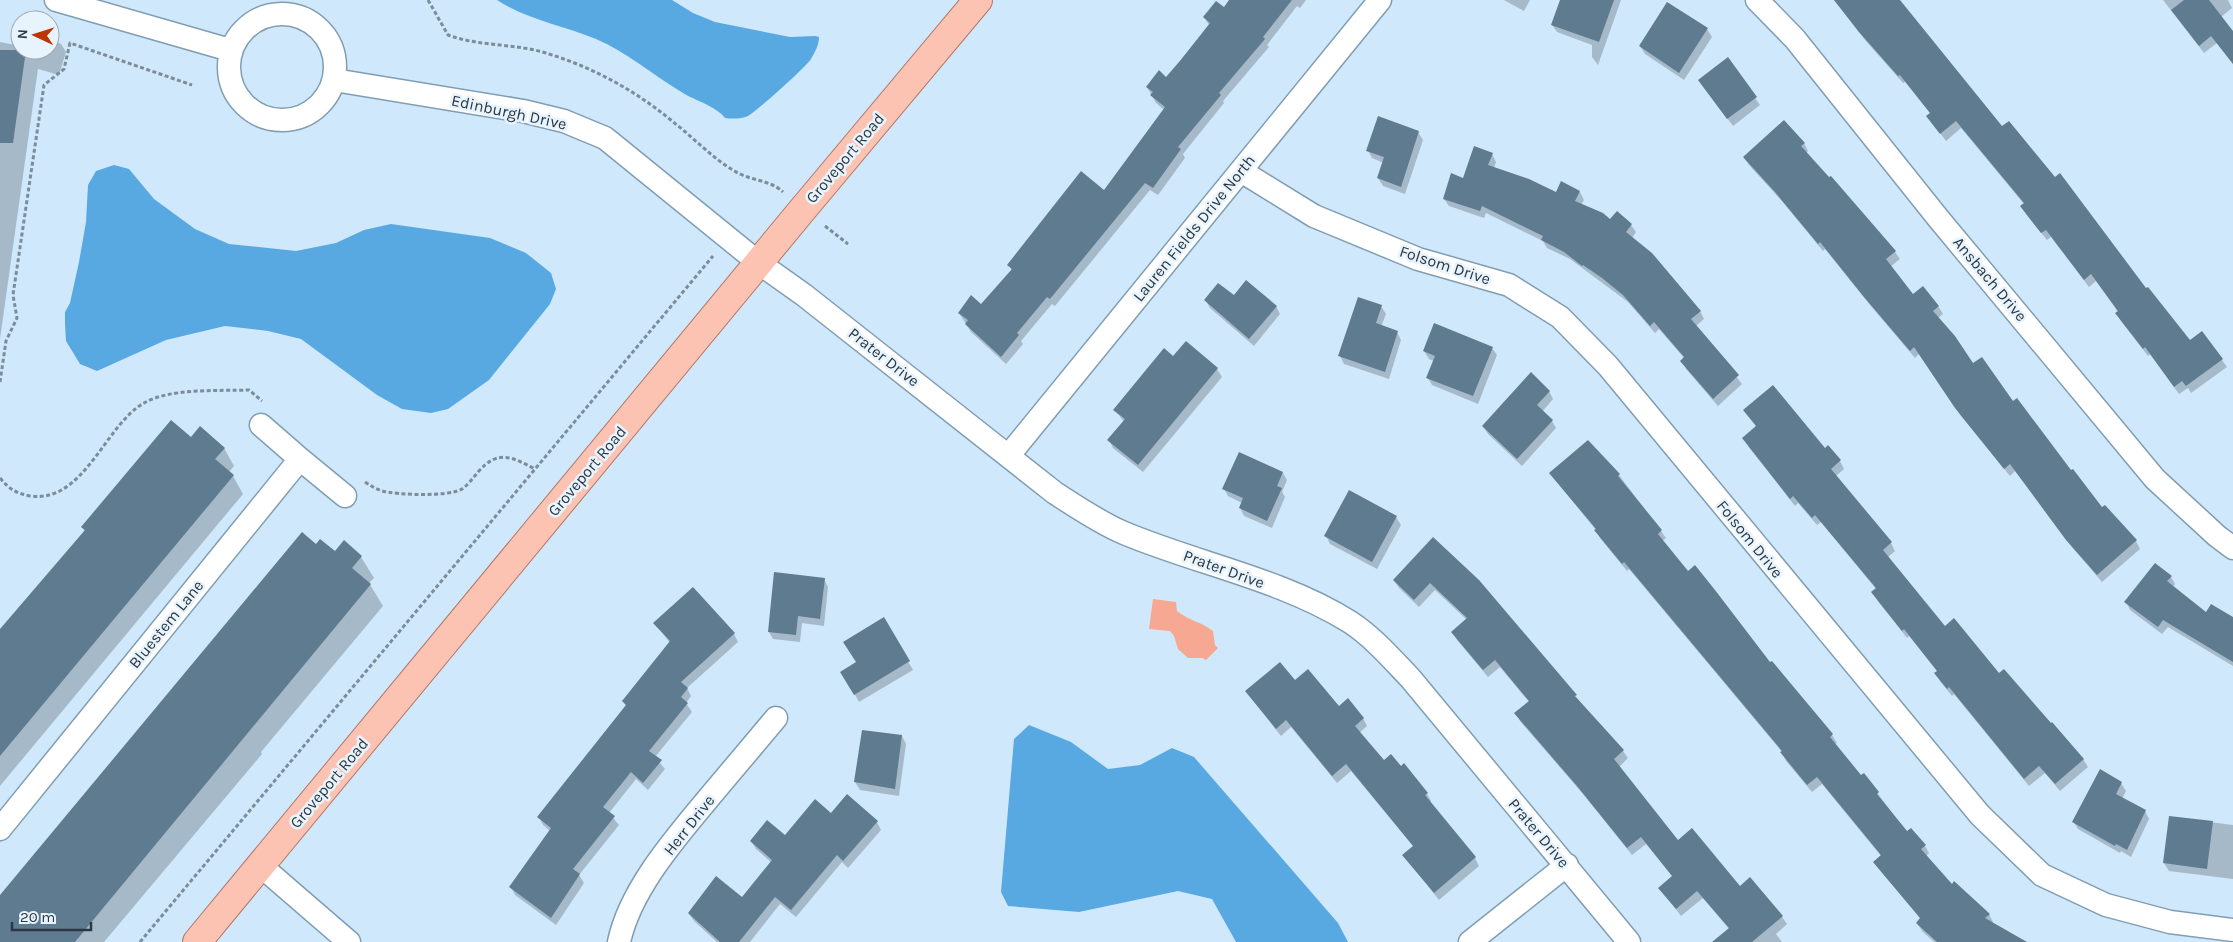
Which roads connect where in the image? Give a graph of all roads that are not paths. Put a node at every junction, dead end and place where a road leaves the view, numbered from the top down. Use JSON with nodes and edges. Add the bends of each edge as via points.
{"nodes":[{"id":1,"x":56,"y":0,"type":"edge"},
{"id":2,"x":978,"y":0,"type":"edge"},
{"id":3,"x":1380,"y":0,"type":"edge"},
{"id":4,"x":1758,"y":0,"type":"edge"},
{"id":5,"x":288,"y":6,"type":"edge"},
{"id":6,"x":230,"y":50,"type":"junction"},
{"id":7,"x":334,"y":80,"type":"junction"},
{"id":8,"x":1241,"y":171,"type":"junction"},
{"id":9,"x":758,"y":263,"type":"junction"},
{"id":10,"x":261,"y":425,"type":"dead end"},
{"id":11,"x":1009,"y":456,"type":"junction"},
{"id":12,"x":300,"y":459,"type":"junction"},
{"id":13,"x":345,"y":496,"type":"dead end"},
{"id":14,"x":2233,"y":548,"type":"edge"},
{"id":15,"x":776,"y":718,"type":"dead end"},
{"id":16,"x":0,"y":829,"type":"edge"},
{"id":17,"x":261,"y":866,"type":"junction"},
{"id":18,"x":1566,"y":866,"type":"junction"},
{"id":19,"x":2233,"y":930,"type":"edge"},
{"id":20,"x":197,"y":942,"type":"edge"},
{"id":21,"x":349,"y":942,"type":"edge"},
{"id":22,"x":619,"y":942,"type":"edge"},
{"id":23,"x":1470,"y":942,"type":"edge"},
{"id":24,"x":1629,"y":942,"type":"edge"}],
"edges":[{"from":1,"to":6,"type":"street"},
{"from":2,"to":9,"type":"main road","name":"Groveport Road"},
{"from":3,"to":8,"type":"street","name":"Lauren Fields Drive North"},
{"from":4,"to":14,"type":"street","name":"Ansbach Drive","via":[[1795,40],[2155,479]]},
{"from":5,"to":6,"type":"street","via":[[252,22],[239,34]]},
{"from":5,"to":7,"type":"street","via":[[320,29],[330,44],[335,62]]},
{"from":6,"to":7,"type":"street","via":[[231,84],[239,99],[251,111],[267,118],[284,121],[300,118],[327,96]]},
{"from":7,"to":9,"type":"street","name":"Edinburgh Drive","via":[[523,111],[573,124],[605,138]]},
{"from":8,"to":11,"type":"street","name":"Lauren Fields Drive North"},
{"from":8,"to":19,"type":"street","name":"Folsom Drive","via":[[1314,216],[1418,259],[1509,285],[1560,317],[1608,366],[1980,815],[2042,875],[2106,904],[2170,922]]},
{"from":9,"to":11,"type":"street","name":"Prater Drive","via":[[804,295]]},
{"from":9,"to":17,"type":"main road","name":"Groveport Road"},
{"from":10,"to":12,"type":"street"},
{"from":11,"to":18,"type":"street","name":"Prater Drive","via":[[1055,493],[1124,533],[1270,586],[1351,623],[1383,649],[1411,679]]},
{"from":12,"to":13,"type":"street"},
{"from":12,"to":16,"type":"street","name":"Bluestem Lane"},
{"from":15,"to":22,"type":"street","name":"Herr Drive","via":[[673,842],[643,887]]},
{"from":17,"to":20,"type":"main road","name":"Groveport Road"},
{"from":17,"to":21,"type":"street"},
{"from":18,"to":23,"type":"street"},
{"from":18,"to":24,"type":"street","name":"Prater Drive"}]}
